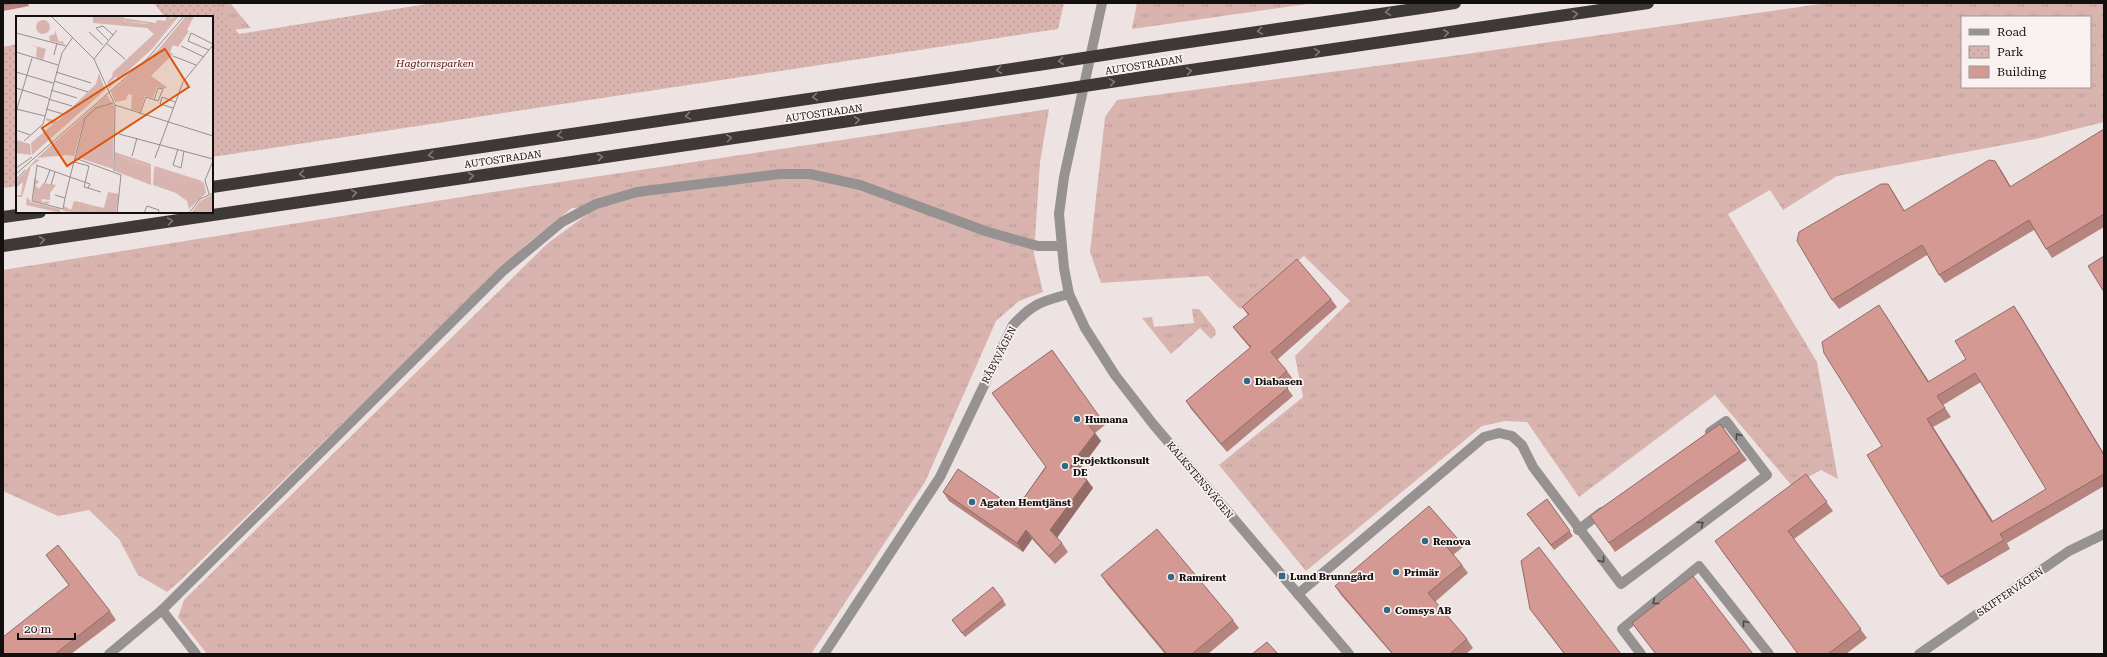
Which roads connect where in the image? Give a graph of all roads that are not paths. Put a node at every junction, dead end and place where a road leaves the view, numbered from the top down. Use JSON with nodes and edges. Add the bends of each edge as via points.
{"nodes":[{"id":1,"x":1102,"y":3,"type":"edge"},
{"id":2,"x":1454,"y":3,"type":"edge"},
{"id":3,"x":1648,"y":3,"type":"edge"},
{"id":4,"x":213,"y":187,"type":"edge"},
{"id":5,"x":33,"y":213,"type":"edge"},
{"id":6,"x":3,"y":217,"type":"edge"},
{"id":7,"x":3,"y":246,"type":"edge"},
{"id":8,"x":1062,"y":246,"type":"junction"},
{"id":9,"x":1069,"y":294,"type":"junction"},
{"id":10,"x":1701,"y":440,"type":"edge"},
{"id":11,"x":1611,"y":506,"type":"edge"},
{"id":12,"x":1578,"y":530,"type":"junction"},
{"id":13,"x":2104,"y":534,"type":"edge"},
{"id":14,"x":1298,"y":594,"type":"junction"},
{"id":15,"x":162,"y":610,"type":"junction"},
{"id":16,"x":111,"y":653,"type":"edge"},
{"id":17,"x":196,"y":654,"type":"edge"},
{"id":18,"x":824,"y":654,"type":"edge"},
{"id":19,"x":1349,"y":654,"type":"edge"},
{"id":20,"x":1640,"y":654,"type":"edge"},
{"id":21,"x":1769,"y":654,"type":"edge"},
{"id":22,"x":1918,"y":654,"type":"edge"}],
"edges":[{"from":1,"to":8,"type":"street","via":[[1064,177],[1059,214]]},
{"from":2,"to":4,"type":"highway","name":"AUTOSTRADAN","one_way":true,"bridge":true},
{"from":7,"to":3,"type":"highway","name":"AUTOSTRADAN","one_way":true,"bridge":true},
{"from":5,"to":6,"type":"highway"},
{"from":8,"to":9,"type":"street"},
{"from":8,"to":15,"type":"street","via":[[1038,246],[988,232],[860,186],[810,174],[780,174],[638,192],[596,204],[562,222],[504,271]]},
{"from":9,"to":14,"type":"street","name":"KALKSTENSVÄGEN","via":[[1085,328],[1115,375],[1153,424]]},
{"from":9,"to":18,"type":"street","name":"RÅBYVÄGEN","via":[[1037,304],[1025,311],[1013,325],[940,477]]},
{"from":12,"to":10,"type":"street","one_way":true,"via":[[1621,584],[1767,475],[1726,421]]},
{"from":11,"to":12,"type":"street"},
{"from":12,"to":14,"type":"street","via":[[1533,467],[1522,445],[1512,436],[1499,433],[1484,437]]},
{"from":13,"to":22,"type":"street","name":"SKIFFERVÄGEN","via":[[2069,551]]},
{"from":14,"to":19,"type":"street","name":"KALKSTENSVÄGEN"},
{"from":15,"to":16,"type":"street"},
{"from":15,"to":17,"type":"street"},
{"from":21,"to":20,"type":"street","one_way":true,"via":[[1700,566],[1622,629]]}]}
